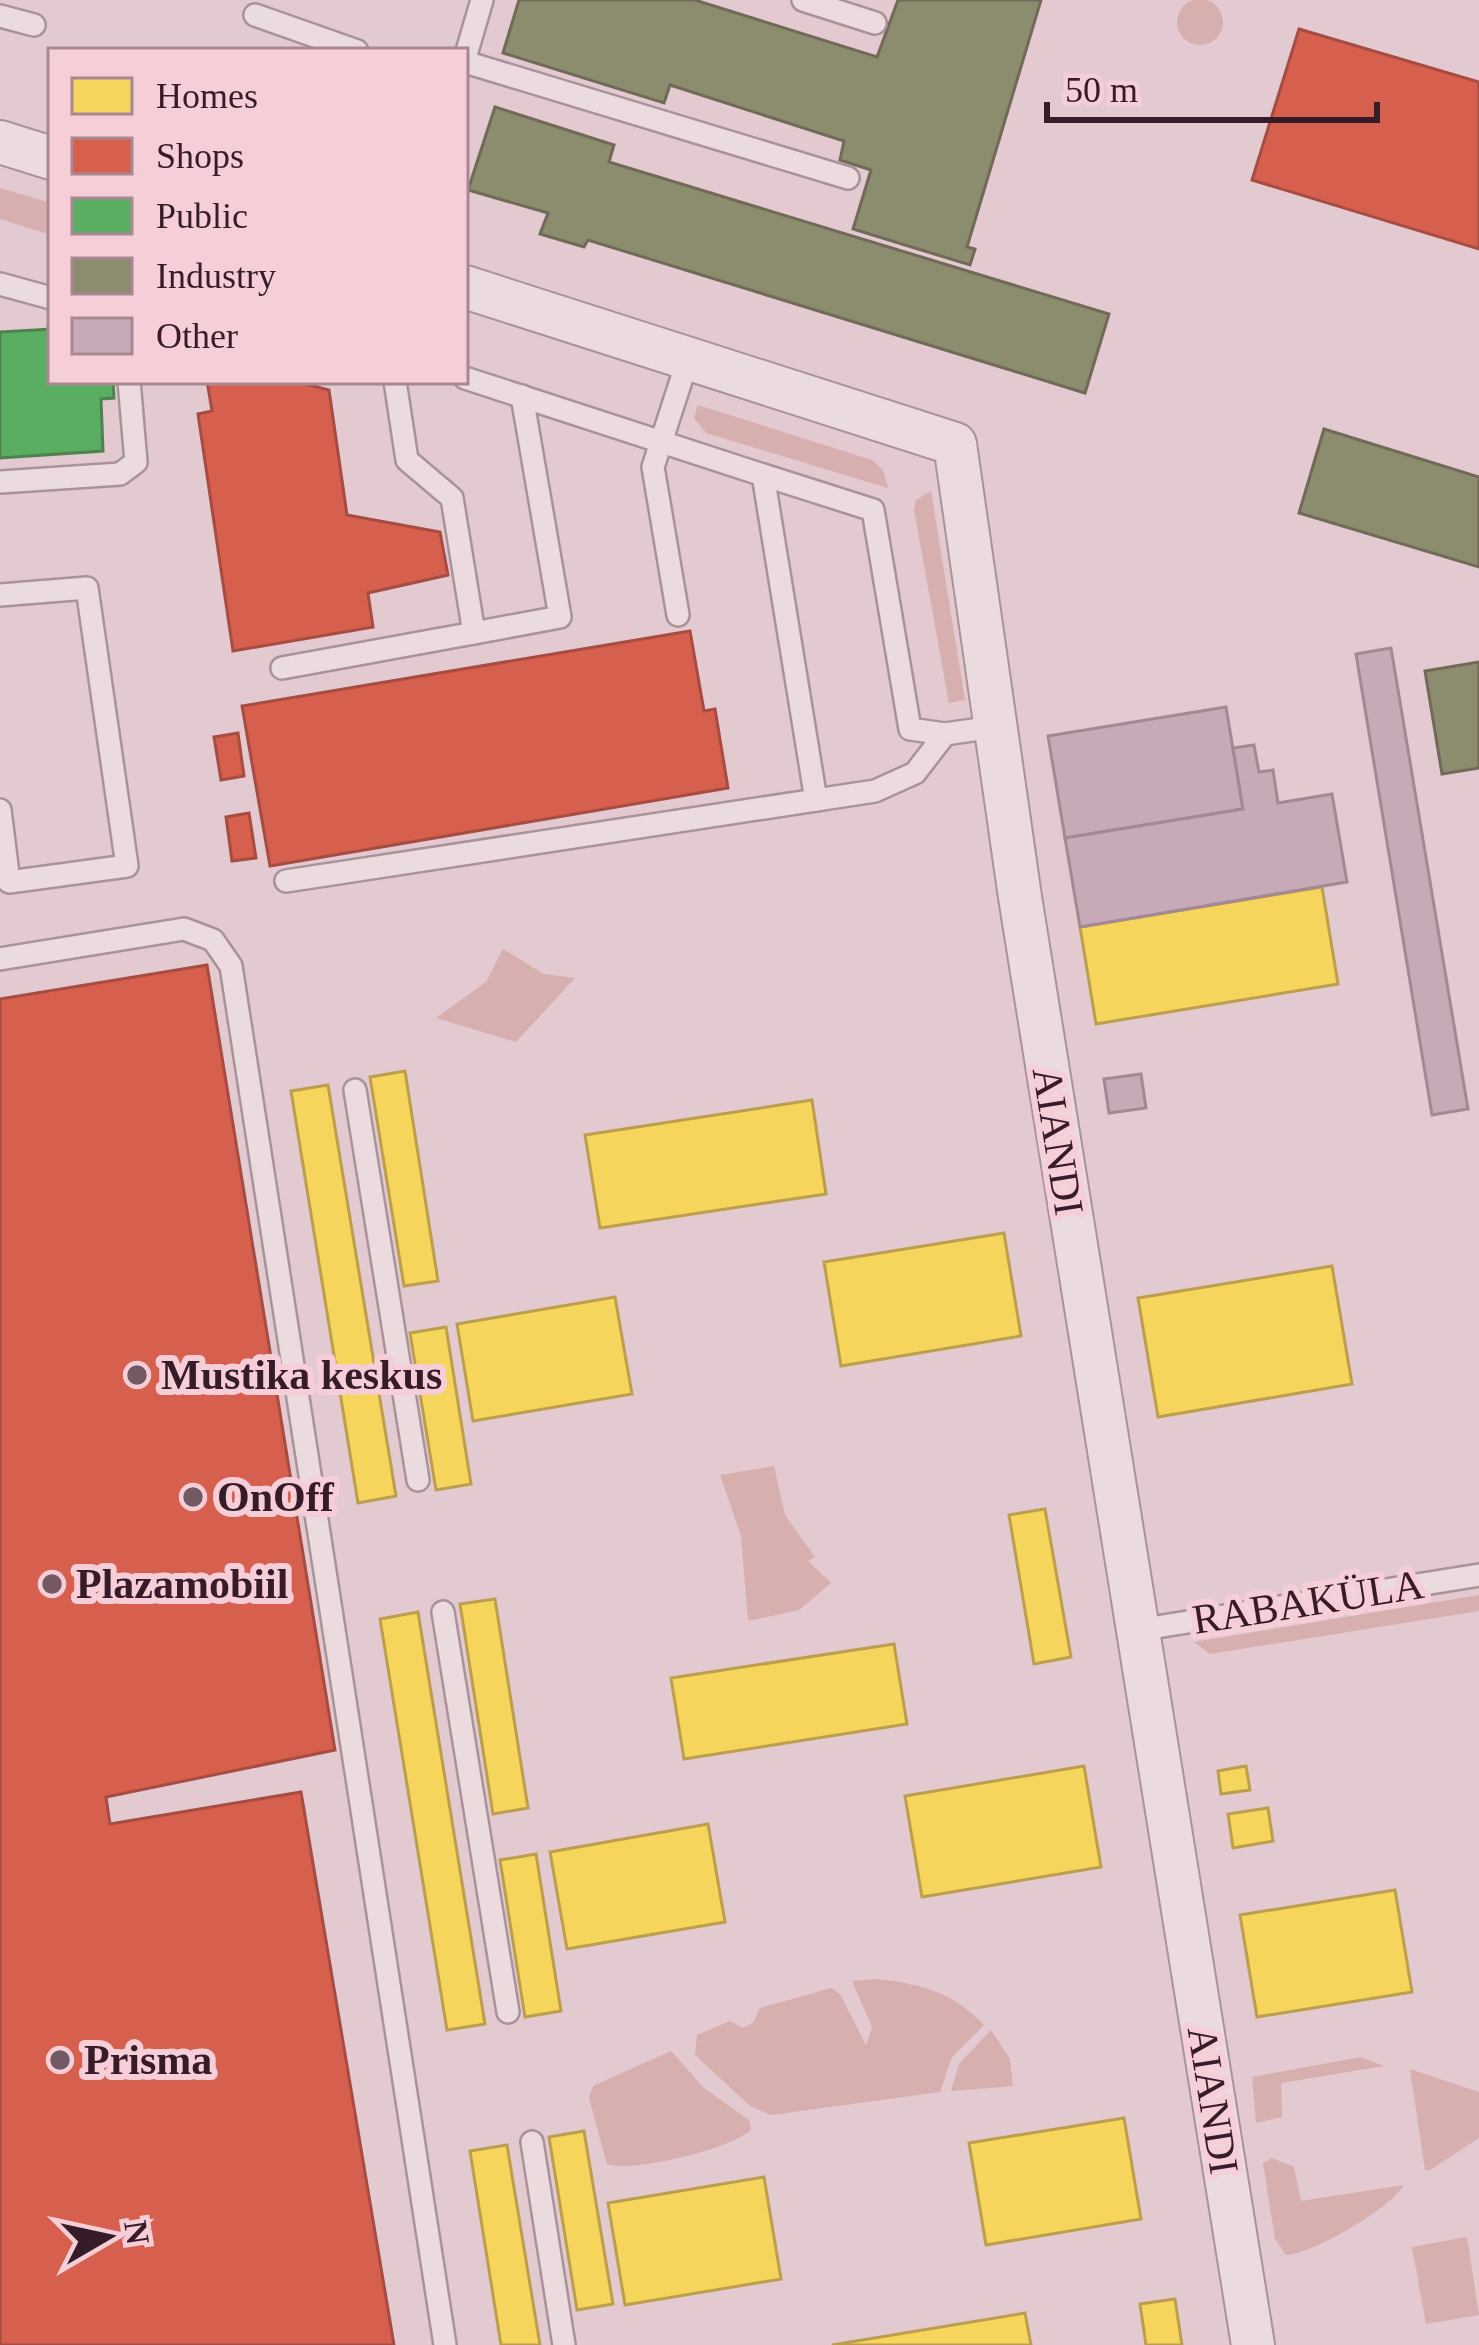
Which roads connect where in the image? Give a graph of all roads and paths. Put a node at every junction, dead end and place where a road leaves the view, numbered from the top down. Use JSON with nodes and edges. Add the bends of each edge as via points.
{"nodes":[{"id":1,"x":482,"y":0,"type":"edge"},
{"id":2,"x":803,"y":0,"type":"edge"},
{"id":3,"x":255,"y":15,"type":"dead end"},
{"id":4,"x":0,"y":16,"type":"edge"},
{"id":5,"x":874,"y":23,"type":"dead end"},
{"id":6,"x":34,"y":25,"type":"dead end"},
{"id":7,"x":348,"y":48,"type":"edge"},
{"id":8,"x":468,"y":49,"type":"edge"},
{"id":9,"x":468,"y":61,"type":"edge"},
{"id":10,"x":0,"y":142,"type":"edge"},
{"id":11,"x":48,"y":157,"type":"edge"},
{"id":12,"x":848,"y":178,"type":"dead end"},
{"id":13,"x":0,"y":284,"type":"edge"},
{"id":14,"x":468,"y":287,"type":"edge"},
{"id":15,"x":48,"y":297,"type":"edge"},
{"id":16,"x":689,"y":356,"type":"junction"},
{"id":17,"x":468,"y":379,"type":"edge"},
{"id":18,"x":129,"y":384,"type":"edge"},
{"id":19,"x":395,"y":384,"type":"edge"},
{"id":20,"x":522,"y":396,"type":"junction"},
{"id":21,"x":662,"y":441,"type":"junction"},
{"id":22,"x":764,"y":475,"type":"junction"},
{"id":23,"x":0,"y":482,"type":"edge"},
{"id":24,"x":0,"y":595,"type":"edge"},
{"id":25,"x":677,"y":615,"type":"dead end"},
{"id":26,"x":474,"y":633,"type":"junction"},
{"id":27,"x":282,"y":668,"type":"dead end"},
{"id":28,"x":994,"y":728,"type":"junction"},
{"id":29,"x":945,"y":734,"type":"junction"},
{"id":30,"x":817,"y":800,"type":"junction"},
{"id":31,"x":0,"y":810,"type":"edge"},
{"id":32,"x":286,"y":881,"type":"dead end"},
{"id":33,"x":0,"y":959,"type":"edge"},
{"id":34,"x":355,"y":1090,"type":"dead end"},
{"id":35,"x":418,"y":1480,"type":"dead end"},
{"id":36,"x":1479,"y":1575,"type":"edge"},
{"id":37,"x":443,"y":1612,"type":"dead end"},
{"id":38,"x":1138,"y":1630,"type":"junction"},
{"id":39,"x":508,"y":2012,"type":"dead end"},
{"id":40,"x":532,"y":2142,"type":"dead end"},
{"id":41,"x":445,"y":2345,"type":"edge"},
{"id":42,"x":564,"y":2345,"type":"edge"},
{"id":43,"x":1252,"y":2345,"type":"edge"}],
"edges":[{"from":1,"to":8,"type":"lane"},
{"from":2,"to":5,"type":"lane"},
{"from":3,"to":7,"type":"lane"},
{"from":4,"to":6,"type":"lane"},
{"from":9,"to":12,"type":"lane"},
{"from":10,"to":11,"type":"street"},
{"from":13,"to":15,"type":"lane"},
{"from":14,"to":16,"type":"street","name":"AIANDI"},
{"from":16,"to":21,"type":"lane"},
{"from":16,"to":28,"type":"street","name":"AIANDI","via":[[956,444]]},
{"from":17,"to":20,"type":"lane"},
{"from":18,"to":23,"type":"lane","via":[[136,462],[120,474]]},
{"from":19,"to":26,"type":"lane","via":[[407,460],[452,498]]},
{"from":20,"to":21,"type":"lane"},
{"from":20,"to":26,"type":"lane","via":[[560,617]]},
{"from":21,"to":22,"type":"lane"},
{"from":21,"to":25,"type":"lane","via":[[653,466]]},
{"from":22,"to":29,"type":"lane","via":[[873,510],[910,729]]},
{"from":22,"to":30,"type":"lane"},
{"from":24,"to":31,"type":"lane","via":[[87,589],[128,866],[9,882]]},
{"from":26,"to":27,"type":"lane"},
{"from":28,"to":29,"type":"lane"},
{"from":28,"to":38,"type":"street","name":"AIANDI"},
{"from":29,"to":30,"type":"lane","via":[[915,772],[875,790]]},
{"from":30,"to":32,"type":"lane"},
{"from":33,"to":41,"type":"lane","via":[[184,929],[213,940],[231,966]]},
{"from":34,"to":35,"type":"lane"},
{"from":36,"to":38,"type":"lane","name":"RABAKÜLA"},
{"from":37,"to":39,"type":"lane"},
{"from":38,"to":43,"type":"street","name":"AIANDI"},
{"from":40,"to":42,"type":"lane"}]}
